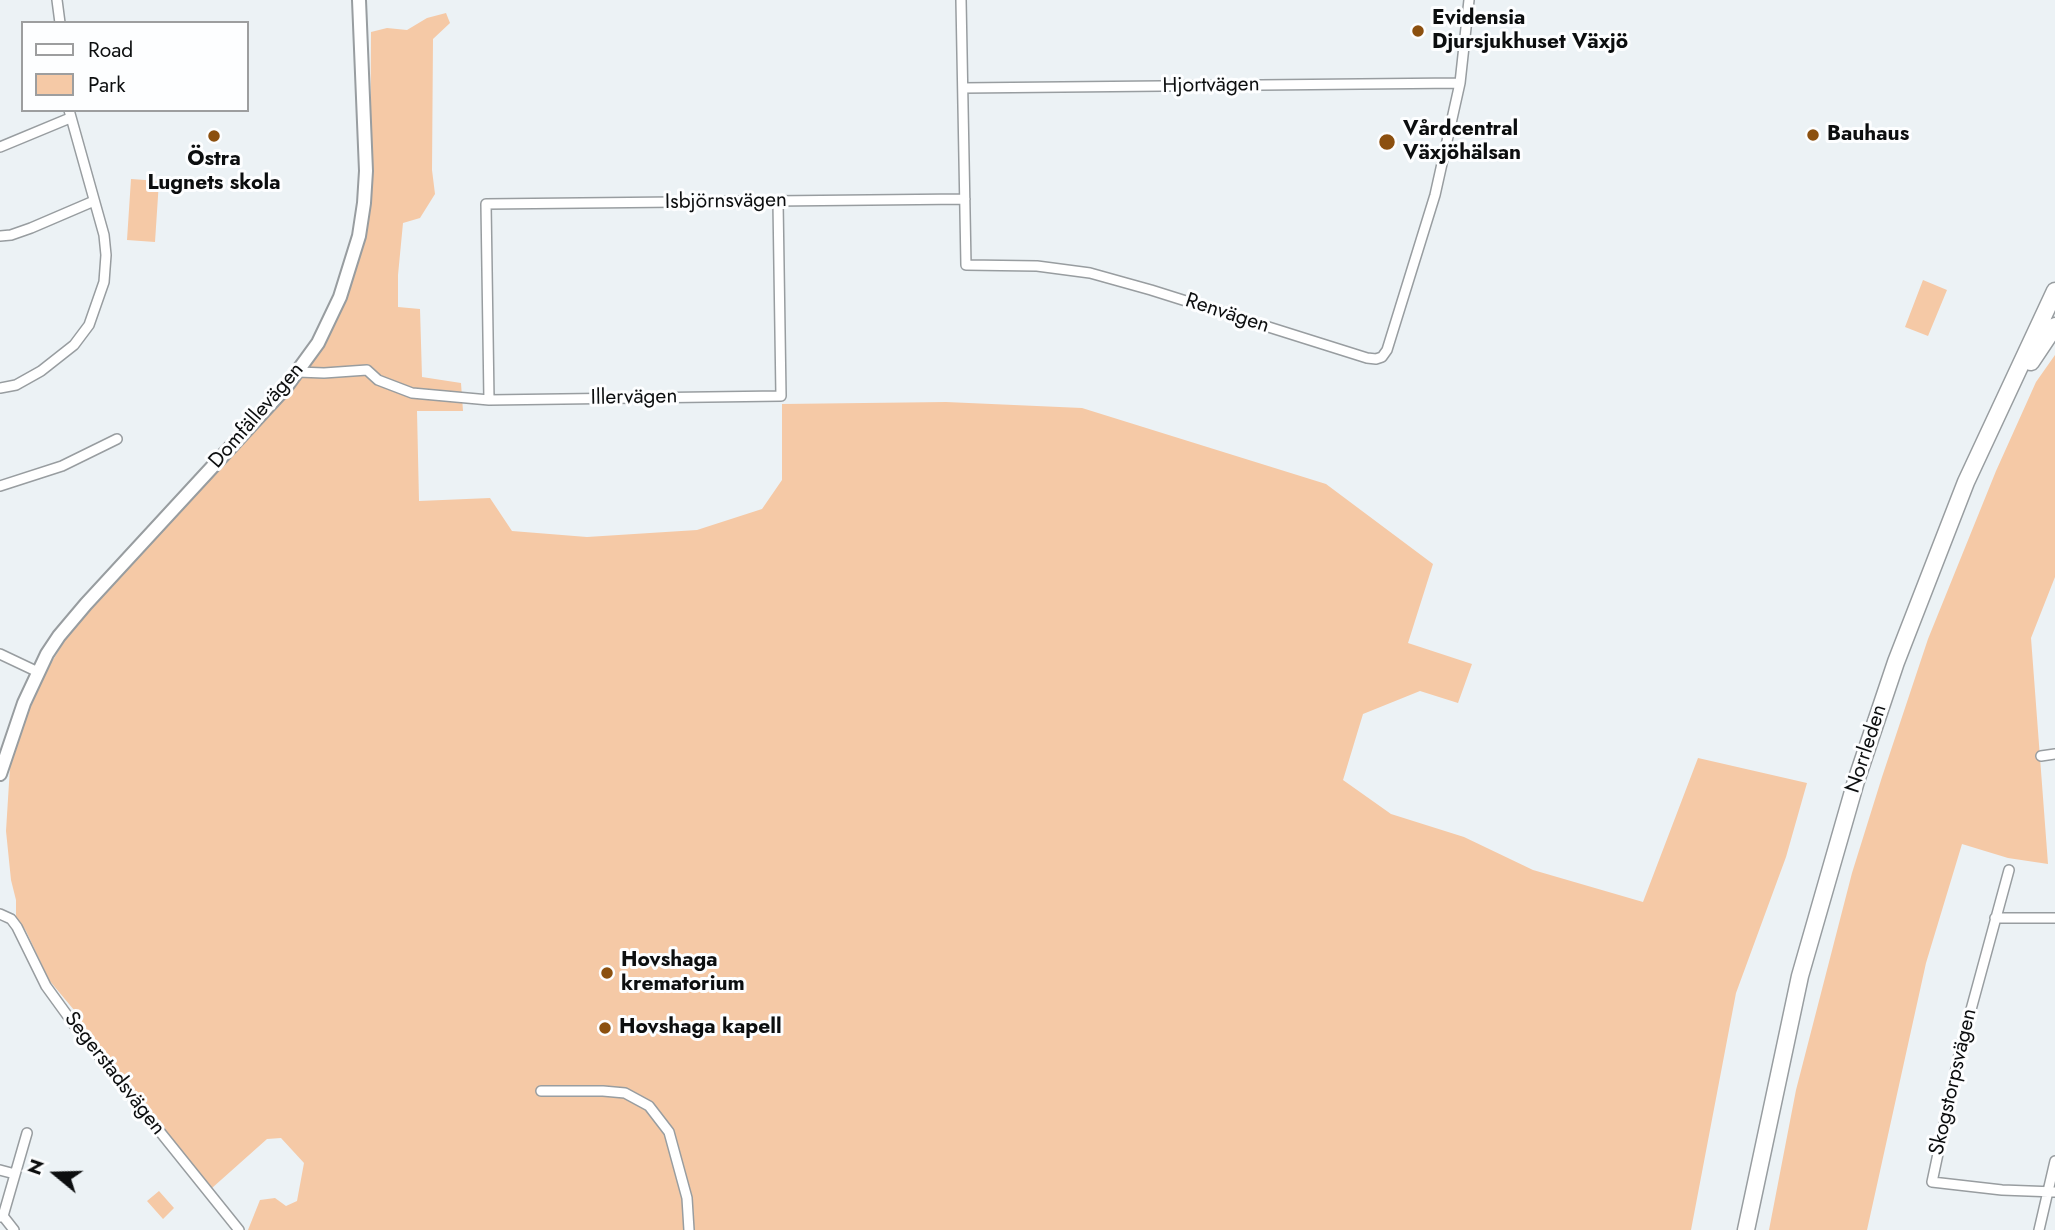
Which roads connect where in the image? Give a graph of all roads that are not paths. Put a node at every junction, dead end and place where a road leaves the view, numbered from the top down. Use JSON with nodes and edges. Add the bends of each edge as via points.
{"nodes":[{"id":1,"x":57,"y":0,"type":"edge"},
{"id":2,"x":64,"y":0,"type":"edge"},
{"id":3,"x":359,"y":0,"type":"edge"},
{"id":4,"x":961,"y":0,"type":"edge"},
{"id":5,"x":1469,"y":0,"type":"edge"},
{"id":6,"x":60,"y":12,"type":"junction"},
{"id":7,"x":60,"y":21,"type":"edge"},
{"id":8,"x":1460,"y":83,"type":"junction"},
{"id":9,"x":963,"y":88,"type":"junction"},
{"id":10,"x":69,"y":114,"type":"edge"},
{"id":11,"x":0,"y":147,"type":"edge"},
{"id":12,"x":965,"y":199,"type":"junction"},
{"id":13,"x":94,"y":201,"type":"junction"},
{"id":14,"x":778,"y":202,"type":"junction"},
{"id":15,"x":0,"y":236,"type":"edge"},
{"id":16,"x":2055,"y":291,"type":"edge"},
{"id":17,"x":2055,"y":311,"type":"edge"},
{"id":18,"x":2055,"y":326,"type":"edge"},
{"id":19,"x":2031,"y":362,"type":"junction"},
{"id":20,"x":298,"y":372,"type":"junction"},
{"id":21,"x":0,"y":388,"type":"edge"},
{"id":22,"x":489,"y":400,"type":"junction"},
{"id":23,"x":117,"y":439,"type":"dead end"},
{"id":24,"x":0,"y":485,"type":"edge"},
{"id":25,"x":0,"y":654,"type":"edge"},
{"id":26,"x":38,"y":673,"type":"junction"},
{"id":27,"x":2055,"y":754,"type":"edge"},
{"id":28,"x":2041,"y":756,"type":"dead end"},
{"id":29,"x":0,"y":774,"type":"edge"},
{"id":30,"x":2009,"y":870,"type":"dead end"},
{"id":31,"x":0,"y":914,"type":"edge"},
{"id":32,"x":1995,"y":918,"type":"junction"},
{"id":33,"x":2055,"y":918,"type":"edge"},
{"id":34,"x":541,"y":1091,"type":"dead end"},
{"id":35,"x":27,"y":1133,"type":"dead end"},
{"id":36,"x":2055,"y":1161,"type":"edge"},
{"id":37,"x":0,"y":1170,"type":"edge"},
{"id":38,"x":15,"y":1174,"type":"junction"},
{"id":39,"x":2051,"y":1192,"type":"edge"},
{"id":40,"x":1,"y":1217,"type":"edge"},
{"id":41,"x":14,"y":1230,"type":"edge"},
{"id":42,"x":239,"y":1230,"type":"edge"},
{"id":43,"x":690,"y":1230,"type":"edge"},
{"id":44,"x":1746,"y":1230,"type":"edge"},
{"id":45,"x":1755,"y":1230,"type":"edge"},
{"id":46,"x":2039,"y":1230,"type":"edge"}],
"edges":[{"from":1,"to":6,"type":"street"},
{"from":2,"to":6,"type":"street"},
{"from":3,"to":20,"type":"street","name":"Domfällevägen","via":[[366,171],[363,219],[340,297]]},
{"from":4,"to":9,"type":"street","name":"Renvägen"},
{"from":5,"to":8,"type":"street","name":"Renvägen"},
{"from":6,"to":7,"type":"street"},
{"from":8,"to":9,"type":"street","name":"Hjortvägen"},
{"from":8,"to":12,"type":"street","name":"Renvägen","via":[[1427,220],[1387,350],[1376,359],[1090,273],[1037,266],[966,265]]},
{"from":9,"to":12,"type":"street","name":"Renvägen"},
{"from":10,"to":11,"type":"street"},
{"from":10,"to":13,"type":"street"},
{"from":12,"to":14,"type":"street","name":"Isbjörnsvägen"},
{"from":13,"to":15,"type":"street"},
{"from":13,"to":21,"type":"street","via":[[104,235],[106,265],[89,325],[53,363],[16,385]]},
{"from":14,"to":22,"type":"street","name":"Illervägen","via":[[781,396]]},
{"from":14,"to":22,"type":"street","name":"Isbjörnsvägen","via":[[486,204]]},
{"from":16,"to":44,"type":"highway","name":"Norrleden","via":[[1956,505],[1856,780],[1800,976]]},
{"from":17,"to":19,"type":"highway","name":"Norrleden"},
{"from":18,"to":19,"type":"highway"},
{"from":19,"to":45,"type":"highway","name":"Norrleden","via":[[1941,568],[1864,784],[1809,978]]},
{"from":20,"to":22,"type":"street","via":[[367,369],[378,380],[412,393]]},
{"from":20,"to":26,"type":"street","name":"Domfällevägen","via":[[72,620]]},
{"from":23,"to":24,"type":"street","via":[[62,466]]},
{"from":25,"to":26,"type":"street"},
{"from":26,"to":29,"type":"street","name":"Domfällevägen"},
{"from":27,"to":28,"type":"street"},
{"from":30,"to":32,"type":"street","name":"Skogstorpsvägen"},
{"from":31,"to":42,"type":"street","name":"Segerstadsvägen","via":[[17,927],[46,986],[89,1044]]},
{"from":32,"to":33,"type":"street"},
{"from":32,"to":39,"type":"street","name":"Skogstorpsvägen","via":[[1932,1182]]},
{"from":34,"to":43,"type":"street","via":[[625,1093],[649,1106],[669,1132],[687,1198]]},
{"from":35,"to":38,"type":"street"},
{"from":36,"to":39,"type":"street"},
{"from":37,"to":38,"type":"street"},
{"from":38,"to":40,"type":"street"},
{"from":39,"to":46,"type":"street"},
{"from":40,"to":41,"type":"street"}]}
